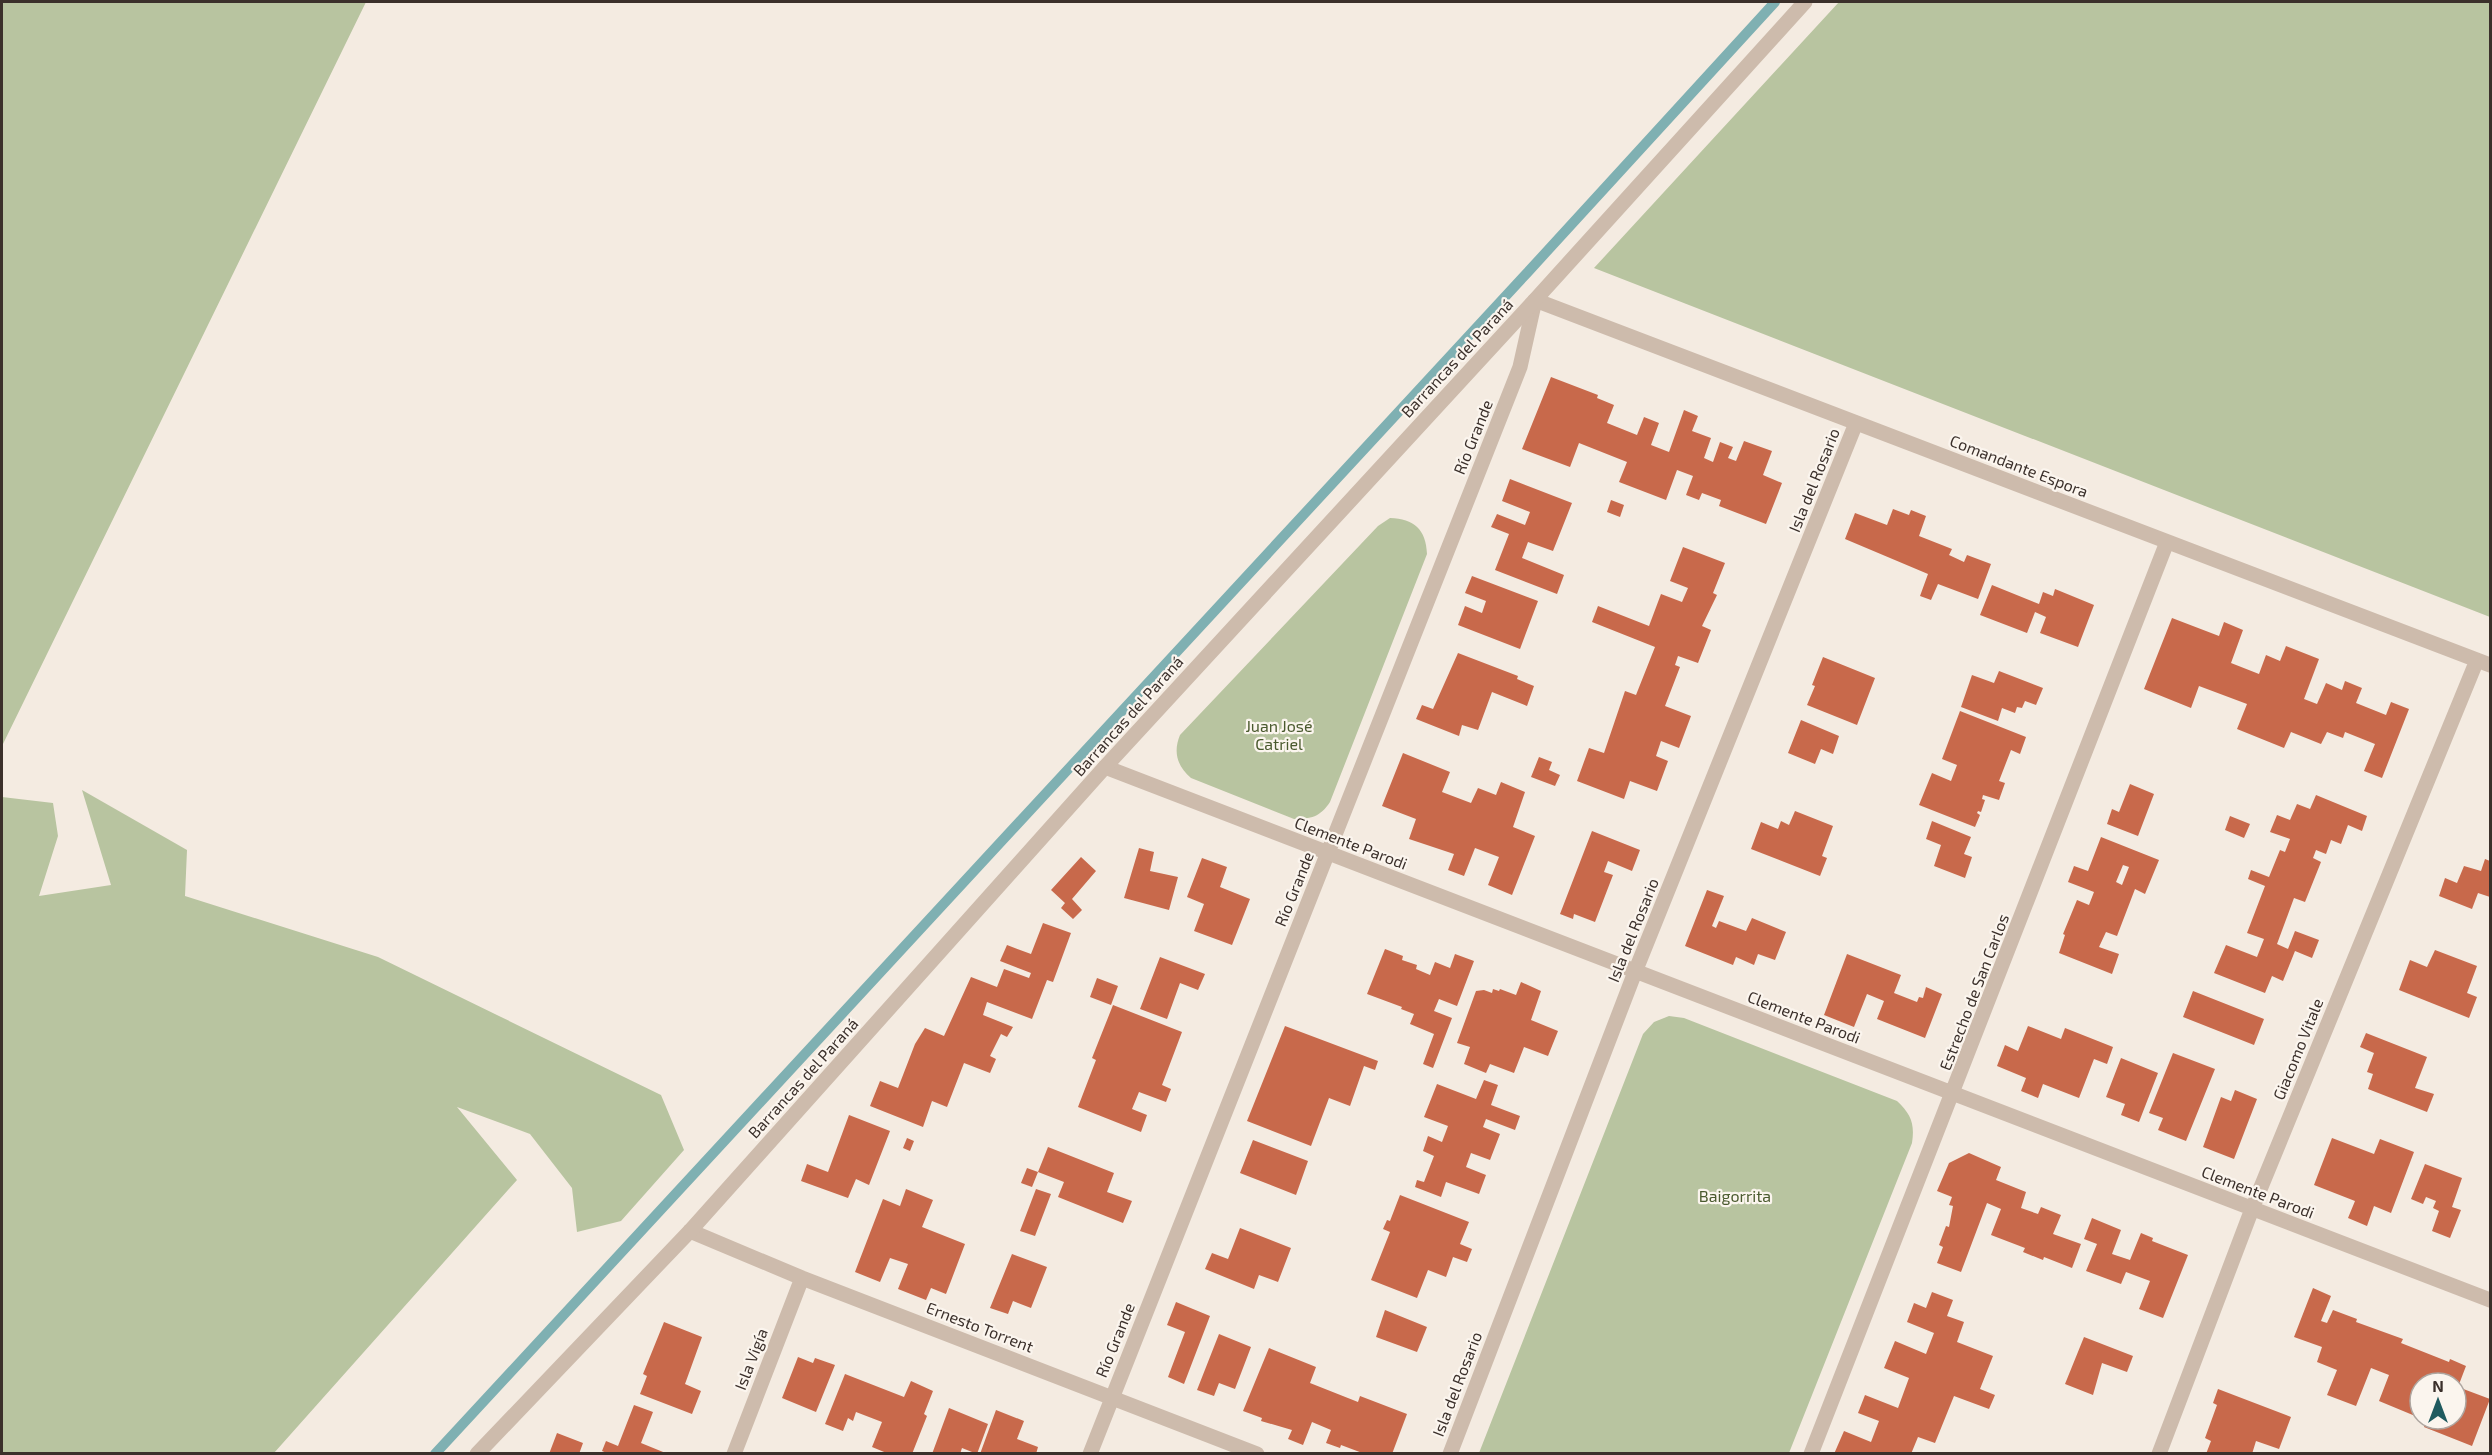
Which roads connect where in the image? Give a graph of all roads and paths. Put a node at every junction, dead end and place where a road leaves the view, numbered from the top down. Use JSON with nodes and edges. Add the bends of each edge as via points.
{"nodes":[{"id":1,"x":1805,"y":2,"type":"edge"},
{"id":2,"x":1535,"y":300,"type":"junction"},
{"id":3,"x":1856,"y":423,"type":"junction"},
{"id":4,"x":2167,"y":542,"type":"junction"},
{"id":5,"x":2484,"y":663,"type":"edge"},
{"id":6,"x":1105,"y":767,"type":"junction"},
{"id":7,"x":1328,"y":853,"type":"junction"},
{"id":8,"x":1635,"y":972,"type":"junction"},
{"id":9,"x":1953,"y":1093,"type":"junction"},
{"id":10,"x":2252,"y":1209,"type":"junction"},
{"id":11,"x":690,"y":1231,"type":"junction"},
{"id":12,"x":802,"y":1278,"type":"junction"},
{"id":13,"x":2490,"y":1300,"type":"edge"},
{"id":14,"x":1112,"y":1396,"type":"junction"},
{"id":15,"x":477,"y":1454,"type":"edge"},
{"id":16,"x":734,"y":1454,"type":"edge"},
{"id":17,"x":1090,"y":1454,"type":"edge"},
{"id":18,"x":1257,"y":1454,"type":"edge"},
{"id":19,"x":1450,"y":1454,"type":"edge"},
{"id":20,"x":1811,"y":1454,"type":"edge"},
{"id":21,"x":2159,"y":1454,"type":"edge"}],
"edges":[{"from":1,"to":2,"type":"street","name":"Barrancas del Paraná"},
{"from":2,"to":3,"type":"street","name":"Comandante Espora"},
{"from":2,"to":6,"type":"street","name":"Barrancas del Paraná"},
{"from":2,"to":7,"type":"street","name":"Río Grande","via":[[1520,367]]},
{"from":3,"to":4,"type":"street","name":"Comandante Espora"},
{"from":3,"to":8,"type":"street","name":"Isla del Rosario"},
{"from":4,"to":5,"type":"street","name":"Comandante Espora"},
{"from":4,"to":9,"type":"street","name":"Estrecho de San Carlos"},
{"from":5,"to":10,"type":"street","name":"Giacomo Vitale"},
{"from":6,"to":7,"type":"street","name":"Clemente Parodi"},
{"from":6,"to":11,"type":"street","name":"Barrancas del Paraná"},
{"from":7,"to":8,"type":"street","name":"Clemente Parodi"},
{"from":7,"to":14,"type":"street","name":"Río Grande"},
{"from":8,"to":9,"type":"street","name":"Clemente Parodi"},
{"from":8,"to":19,"type":"street","name":"Isla del Rosario"},
{"from":9,"to":10,"type":"street","name":"Clemente Parodi"},
{"from":9,"to":20,"type":"street","name":"Estrecho de San Carlos"},
{"from":10,"to":13,"type":"street","name":"Clemente Parodi"},
{"from":10,"to":21,"type":"street","name":"Giacomo Vitale"},
{"from":11,"to":12,"type":"street","name":"Ernesto Torrent"},
{"from":11,"to":15,"type":"street","name":"Barrancas del Paraná"},
{"from":12,"to":14,"type":"street","name":"Ernesto Torrent"},
{"from":12,"to":16,"type":"street","name":"Isla Vigía"},
{"from":14,"to":17,"type":"street","name":"Río Grande"},
{"from":14,"to":18,"type":"street","name":"Ernesto Torrent"}]}
